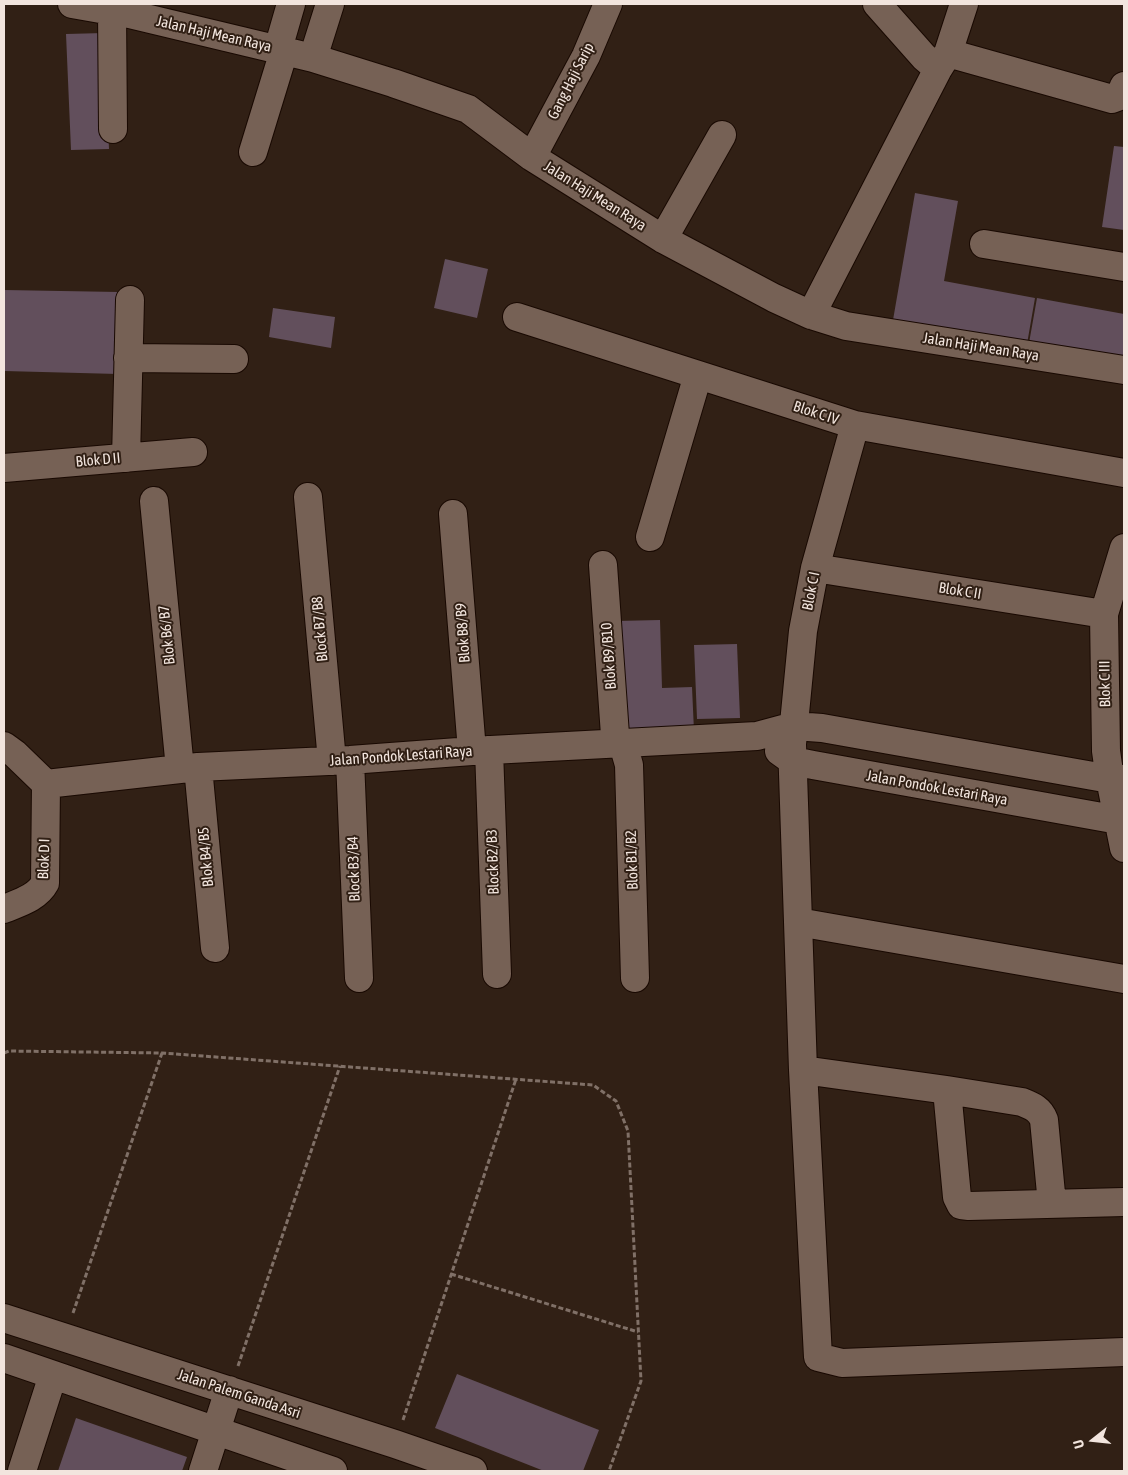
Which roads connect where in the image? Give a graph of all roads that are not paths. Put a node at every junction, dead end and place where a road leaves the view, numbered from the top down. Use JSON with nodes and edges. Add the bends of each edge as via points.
{"nodes":[{"id":1,"x":72,"y":4,"type":"edge"},
{"id":2,"x":291,"y":4,"type":"edge"},
{"id":3,"x":330,"y":4,"type":"edge"},
{"id":4,"x":608,"y":4,"type":"edge"},
{"id":5,"x":877,"y":4,"type":"edge"},
{"id":6,"x":964,"y":4,"type":"edge"},
{"id":7,"x":112,"y":11,"type":"junction"},
{"id":8,"x":281,"y":50,"type":"junction"},
{"id":9,"x":313,"y":58,"type":"junction"},
{"id":10,"x":943,"y":61,"type":"junction"},
{"id":11,"x":1124,"y":86,"type":"edge"},
{"id":12,"x":113,"y":128,"type":"dead end"},
{"id":13,"x":722,"y":135,"type":"dead end"},
{"id":14,"x":253,"y":152,"type":"dead end"},
{"id":15,"x":532,"y":156,"type":"junction"},
{"id":16,"x":663,"y":239,"type":"junction"},
{"id":17,"x":984,"y":244,"type":"dead end"},
{"id":18,"x":1124,"y":267,"type":"edge"},
{"id":19,"x":130,"y":300,"type":"dead end"},
{"id":20,"x":811,"y":315,"type":"junction"},
{"id":21,"x":517,"y":317,"type":"dead end"},
{"id":22,"x":128,"y":358,"type":"junction"},
{"id":23,"x":234,"y":359,"type":"dead end"},
{"id":24,"x":1124,"y":370,"type":"edge"},
{"id":25,"x":698,"y":375,"type":"junction"},
{"id":26,"x":855,"y":425,"type":"junction"},
{"id":27,"x":193,"y":452,"type":"dead end"},
{"id":28,"x":126,"y":458,"type":"junction"},
{"id":29,"x":4,"y":468,"type":"edge"},
{"id":30,"x":1124,"y":473,"type":"edge"},
{"id":31,"x":308,"y":497,"type":"dead end"},
{"id":32,"x":154,"y":501,"type":"dead end"},
{"id":33,"x":453,"y":514,"type":"dead end"},
{"id":34,"x":650,"y":537,"type":"dead end"},
{"id":35,"x":1124,"y":548,"type":"edge"},
{"id":36,"x":602,"y":565,"type":"dead end"},
{"id":37,"x":815,"y":568,"type":"junction"},
{"id":38,"x":1104,"y":614,"type":"junction"},
{"id":39,"x":794,"y":726,"type":"junction"},
{"id":40,"x":757,"y":736,"type":"junction"},
{"id":41,"x":623,"y":744,"type":"junction"},
{"id":42,"x":4,"y":746,"type":"edge"},
{"id":43,"x":480,"y":751,"type":"junction"},
{"id":44,"x":341,"y":760,"type":"junction"},
{"id":45,"x":792,"y":761,"type":"junction"},
{"id":46,"x":189,"y":768,"type":"junction"},
{"id":47,"x":1117,"y":779,"type":"edge"},
{"id":48,"x":46,"y":784,"type":"junction"},
{"id":49,"x":1121,"y":821,"type":"edge"},
{"id":50,"x":1124,"y":848,"type":"edge"},
{"id":51,"x":4,"y":909,"type":"edge"},
{"id":52,"x":798,"y":922,"type":"junction"},
{"id":53,"x":215,"y":948,"type":"dead end"},
{"id":54,"x":497,"y":974,"type":"dead end"},
{"id":55,"x":358,"y":978,"type":"dead end"},
{"id":56,"x":635,"y":978,"type":"dead end"},
{"id":57,"x":1124,"y":979,"type":"edge"},
{"id":58,"x":803,"y":1070,"type":"junction"},
{"id":59,"x":947,"y":1090,"type":"junction"},
{"id":60,"x":1124,"y":1202,"type":"edge"},
{"id":61,"x":1052,"y":1204,"type":"junction"},
{"id":62,"x":4,"y":1318,"type":"edge"},
{"id":63,"x":1124,"y":1352,"type":"edge"},
{"id":64,"x":4,"y":1358,"type":"edge"},
{"id":65,"x":53,"y":1375,"type":"junction"},
{"id":66,"x":230,"y":1390,"type":"junction"},
{"id":67,"x":216,"y":1431,"type":"junction"},
{"id":68,"x":22,"y":1471,"type":"edge"},
{"id":69,"x":202,"y":1471,"type":"edge"},
{"id":70,"x":333,"y":1471,"type":"edge"},
{"id":71,"x":473,"y":1471,"type":"edge"}],
"edges":[{"from":1,"to":7,"type":"street","name":"Jalan Haji Mean Raya"},
{"from":2,"to":8,"type":"street"},
{"from":3,"to":9,"type":"street"},
{"from":4,"to":15,"type":"street","name":"Gang Haji Sarip","via":[[586,56]]},
{"from":5,"to":10,"type":"street","via":[[924,57]]},
{"from":6,"to":10,"type":"street"},
{"from":7,"to":8,"type":"street","name":"Jalan Haji Mean Raya"},
{"from":7,"to":12,"type":"street"},
{"from":8,"to":9,"type":"street","name":"Jalan Haji Mean Raya"},
{"from":8,"to":14,"type":"street"},
{"from":9,"to":15,"type":"street","name":"Jalan Haji Mean Raya","via":[[468,109]]},
{"from":10,"to":11,"type":"street","via":[[1112,99],[1120,96]]},
{"from":10,"to":20,"type":"street"},
{"from":13,"to":16,"type":"street"},
{"from":15,"to":16,"type":"street","name":"Jalan Haji Mean Raya"},
{"from":16,"to":20,"type":"street","name":"Jalan Haji Mean Raya"},
{"from":17,"to":18,"type":"street"},
{"from":19,"to":22,"type":"street"},
{"from":20,"to":24,"type":"street","name":"Jalan Haji Mean Raya","via":[[846,326]]},
{"from":21,"to":25,"type":"street","name":"Blok C IV"},
{"from":22,"to":23,"type":"street"},
{"from":22,"to":28,"type":"street"},
{"from":25,"to":26,"type":"street","name":"Blok C IV"},
{"from":25,"to":34,"type":"street"},
{"from":26,"to":30,"type":"street","name":"Blok C IV"},
{"from":26,"to":37,"type":"street","name":"Blok C I"},
{"from":27,"to":28,"type":"street","name":"Blok D II"},
{"from":28,"to":29,"type":"street","name":"Blok D II"},
{"from":31,"to":44,"type":"street","name":"Block B7/B8"},
{"from":32,"to":46,"type":"street","name":"Blok B6/B7"},
{"from":33,"to":43,"type":"street","name":"Blok B8/B9"},
{"from":35,"to":38,"type":"street","name":"Blok C III"},
{"from":36,"to":41,"type":"street","name":"Blok B9/B10","via":[[615,734]]},
{"from":37,"to":38,"type":"street","name":"Blok C II"},
{"from":37,"to":39,"type":"street","name":"Blok C I","via":[[803,630]]},
{"from":38,"to":47,"type":"street","name":"Blok C III","via":[[1106,751]]},
{"from":39,"to":40,"type":"street","name":"Jalan Pondok Lestari Raya"},
{"from":39,"to":45,"type":"street","name":"Blok C I"},
{"from":39,"to":47,"type":"street","name":"Jalan Pondok Lestari Raya","via":[[822,728]]},
{"from":40,"to":41,"type":"street","name":"Jalan Pondok Lestari Raya"},
{"from":40,"to":45,"type":"street","name":"Jalan Pondok Lestari Raya"},
{"from":41,"to":43,"type":"street","name":"Jalan Pondok Lestari Raya"},
{"from":41,"to":56,"type":"street","name":"Blok B1/B2","via":[[629,765]]},
{"from":42,"to":48,"type":"street"},
{"from":43,"to":44,"type":"street","name":"Jalan Pondok Lestari Raya"},
{"from":43,"to":54,"type":"street","name":"Block B2/B3"},
{"from":44,"to":46,"type":"street","name":"Jalan Pondok Lestari Raya"},
{"from":44,"to":55,"type":"street","name":"Block B3/B4"},
{"from":45,"to":49,"type":"street","name":"Jalan Pondok Lestari Raya"},
{"from":45,"to":52,"type":"street","name":"Blok C I"},
{"from":46,"to":48,"type":"street","name":"Jalan Pondok Lestari Raya"},
{"from":46,"to":53,"type":"street","name":"Blok B4/B5"},
{"from":47,"to":49,"type":"street","name":"Blok C III"},
{"from":48,"to":51,"type":"street","name":"Blok D I","via":[[45,883],[36,895]]},
{"from":49,"to":50,"type":"street","name":"Blok C III"},
{"from":52,"to":57,"type":"street"},
{"from":52,"to":58,"type":"street","name":"Blok C I"},
{"from":58,"to":59,"type":"street"},
{"from":58,"to":63,"type":"street","name":"Blok C I","via":[[818,1357],[842,1363]]},
{"from":59,"to":61,"type":"street","via":[[1022,1102],[1041,1112]]},
{"from":59,"to":61,"type":"street","via":[[957,1197],[961,1205]]},
{"from":60,"to":61,"type":"street"},
{"from":62,"to":66,"type":"street","name":"Jalan Palem Ganda Asri"},
{"from":64,"to":65,"type":"street"},
{"from":65,"to":67,"type":"street"},
{"from":65,"to":68,"type":"street"},
{"from":66,"to":67,"type":"street"},
{"from":66,"to":71,"type":"street","name":"Jalan Palem Ganda Asri"},
{"from":67,"to":69,"type":"street"},
{"from":67,"to":70,"type":"street"}]}
